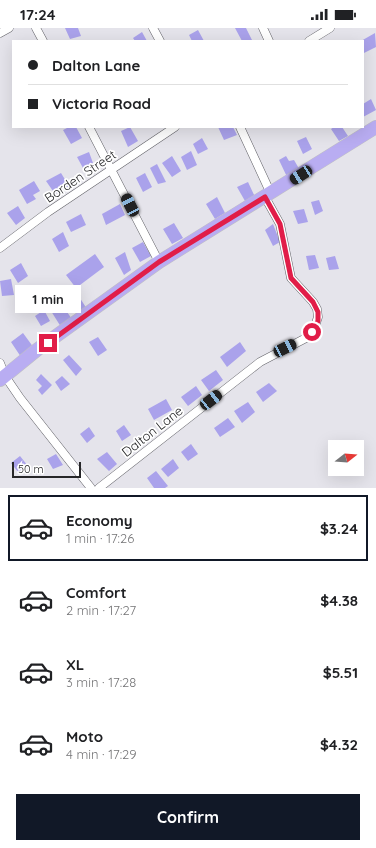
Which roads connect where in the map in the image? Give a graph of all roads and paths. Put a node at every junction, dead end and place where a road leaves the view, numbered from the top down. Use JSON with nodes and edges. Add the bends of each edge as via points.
{"nodes":[{"id":1,"x":9,"y":28,"type":"edge"},
{"id":2,"x":36,"y":28,"type":"edge"},
{"id":3,"x":153,"y":28,"type":"edge"},
{"id":4,"x":263,"y":28,"type":"edge"},
{"id":5,"x":330,"y":28,"type":"edge"},
{"id":6,"x":0,"y":33,"type":"edge"},
{"id":7,"x":42,"y":40,"type":"edge"},
{"id":8,"x":159,"y":40,"type":"edge"},
{"id":9,"x":269,"y":40,"type":"edge"},
{"id":10,"x":311,"y":40,"type":"edge"},
{"id":11,"x":376,"y":127,"type":"edge"},
{"id":12,"x":90,"y":128,"type":"edge"},
{"id":13,"x":174,"y":128,"type":"edge"},
{"id":14,"x":240,"y":128,"type":"edge"},
{"id":15,"x":111,"y":170,"type":"junction"},
{"id":16,"x":268,"y":195,"type":"junction"},
{"id":17,"x":0,"y":248,"type":"edge"},
{"id":18,"x":159,"y":262,"type":"junction"},
{"id":19,"x":0,"y":363,"type":"edge"},
{"id":20,"x":2,"y":378,"type":"edge"},
{"id":21,"x":91,"y":488,"type":"edge"},
{"id":22,"x":99,"y":488,"type":"edge"}],
"edges":[{"from":1,"to":6,"type":"street"},
{"from":2,"to":7,"type":"street"},
{"from":3,"to":8,"type":"street"},
{"from":4,"to":9,"type":"street"},
{"from":5,"to":10,"type":"street"},
{"from":11,"to":16,"type":"main road"},
{"from":12,"to":15,"type":"street"},
{"from":13,"to":15,"type":"street","name":"Borden Street"},
{"from":14,"to":16,"type":"street"},
{"from":15,"to":17,"type":"street","name":"Borden Street"},
{"from":15,"to":18,"type":"street"},
{"from":16,"to":18,"type":"main road"},
{"from":16,"to":22,"type":"street","name":"Dalton Lane","via":[[280,224],[291,278],[313,302],[318,312],[318,321],[314,329],[306,338],[260,362]]},
{"from":18,"to":20,"type":"main road"},
{"from":19,"to":20,"type":"street"},
{"from":20,"to":21,"type":"street"}]}
